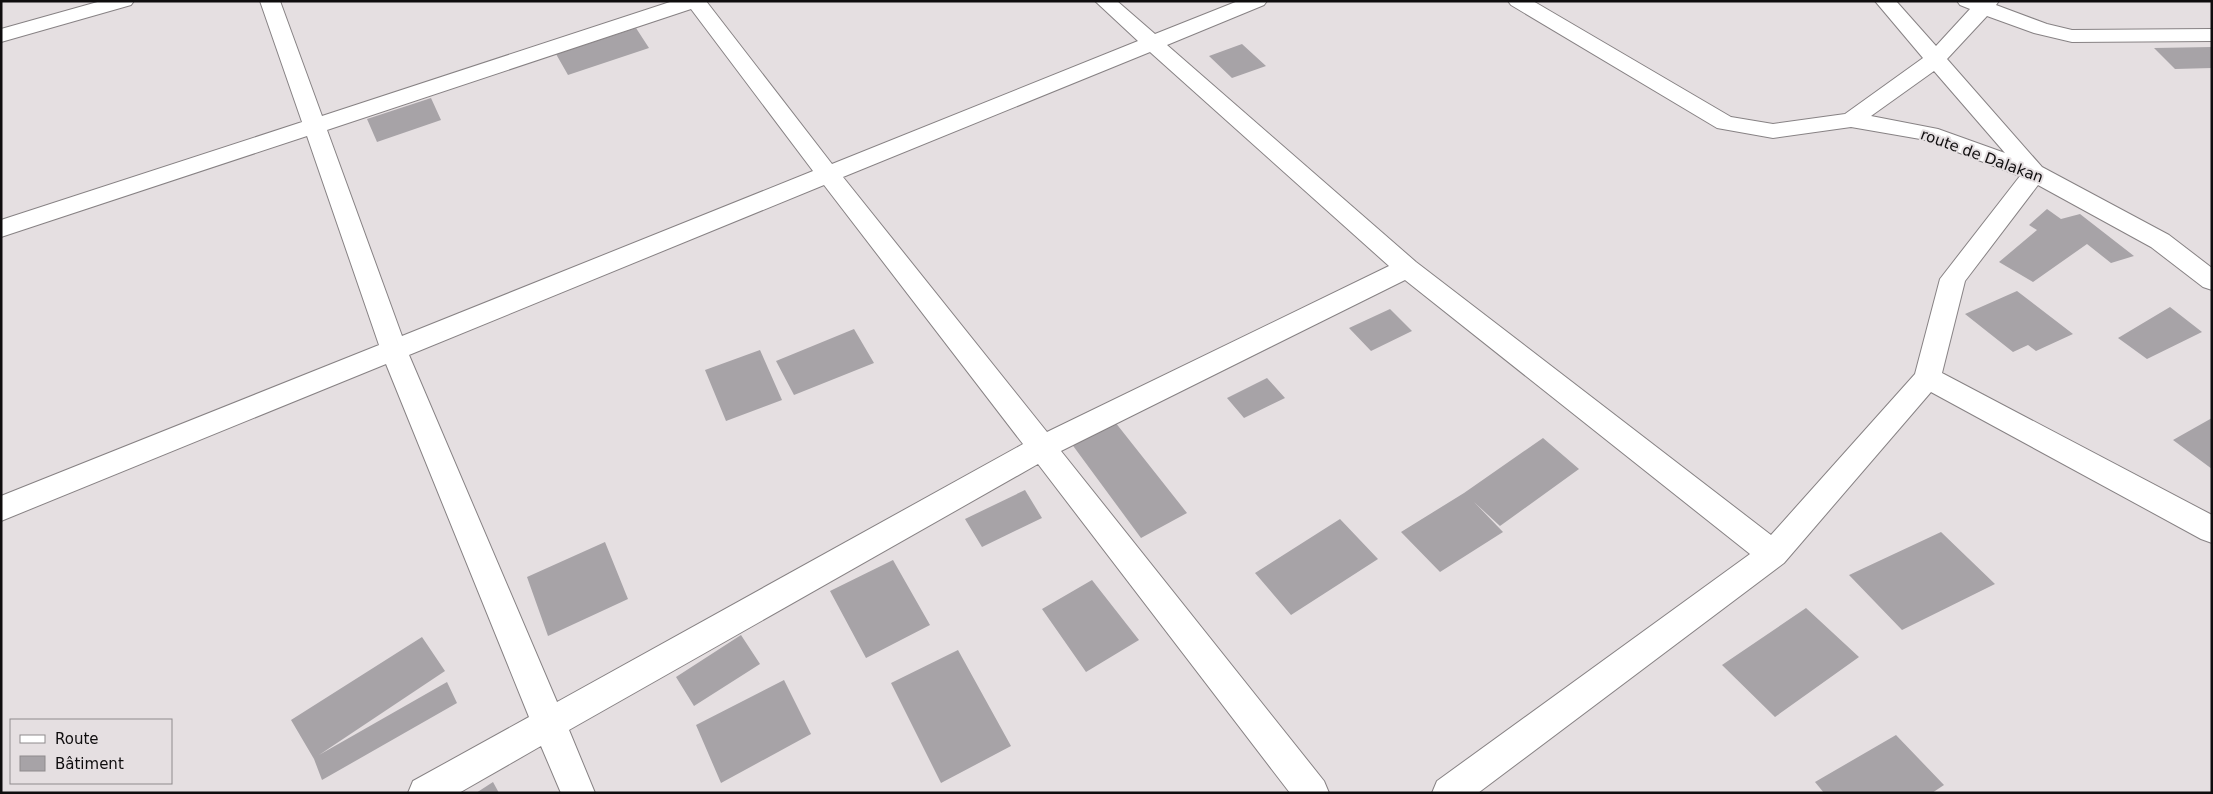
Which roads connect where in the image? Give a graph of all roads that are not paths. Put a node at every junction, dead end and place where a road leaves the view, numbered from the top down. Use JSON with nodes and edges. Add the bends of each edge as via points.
{"nodes":[{"id":1,"x":124,"y":1,"type":"edge"},
{"id":2,"x":270,"y":1,"type":"edge"},
{"id":3,"x":695,"y":1,"type":"edge"},
{"id":4,"x":1104,"y":1,"type":"edge"},
{"id":5,"x":1256,"y":1,"type":"edge"},
{"id":6,"x":1518,"y":1,"type":"edge"},
{"id":7,"x":1884,"y":1,"type":"edge"},
{"id":8,"x":1980,"y":3,"type":"edge"},
{"id":9,"x":2212,"y":35,"type":"edge"},
{"id":10,"x":1,"y":36,"type":"edge"},
{"id":11,"x":1153,"y":45,"type":"junction"},
{"id":12,"x":1935,"y":60,"type":"junction"},
{"id":13,"x":1851,"y":120,"type":"junction"},
{"id":14,"x":313,"y":126,"type":"junction"},
{"id":15,"x":2035,"y":173,"type":"junction"},
{"id":16,"x":828,"y":174,"type":"junction"},
{"id":17,"x":1,"y":229,"type":"edge"},
{"id":18,"x":1407,"y":268,"type":"junction"},
{"id":19,"x":2212,"y":281,"type":"edge"},
{"id":20,"x":394,"y":351,"type":"junction"},
{"id":21,"x":1927,"y":378,"type":"junction"},
{"id":22,"x":1041,"y":448,"type":"junction"},
{"id":23,"x":1,"y":509,"type":"edge"},
{"id":24,"x":2212,"y":530,"type":"edge"},
{"id":25,"x":1772,"y":554,"type":"junction"},
{"id":26,"x":549,"y":724,"type":"junction"},
{"id":27,"x":425,"y":793,"type":"edge"},
{"id":28,"x":578,"y":793,"type":"edge"},
{"id":29,"x":1312,"y":793,"type":"edge"},
{"id":30,"x":1449,"y":793,"type":"edge"}],
"edges":[{"from":1,"to":10,"type":"street"},
{"from":2,"to":14,"type":"street"},
{"from":3,"to":14,"type":"street"},
{"from":3,"to":16,"type":"street"},
{"from":4,"to":11,"type":"street"},
{"from":5,"to":11,"type":"street"},
{"from":6,"to":13,"type":"street","name":"route de Dalakan","via":[[1726,123],[1773,131]]},
{"from":7,"to":12,"type":"street"},
{"from":8,"to":9,"type":"street","via":[[2042,29],[2072,36]]},
{"from":8,"to":12,"type":"street"},
{"from":11,"to":16,"type":"street"},
{"from":11,"to":18,"type":"street"},
{"from":12,"to":13,"type":"street"},
{"from":12,"to":15,"type":"street"},
{"from":13,"to":15,"type":"street","name":"route de Dalakan","via":[[1930,134]]},
{"from":14,"to":17,"type":"street"},
{"from":14,"to":20,"type":"street"},
{"from":15,"to":19,"type":"street","name":"route de Dalakan","via":[[2160,240]]},
{"from":15,"to":21,"type":"street","via":[[1954,279]]},
{"from":16,"to":20,"type":"street"},
{"from":16,"to":22,"type":"street"},
{"from":18,"to":22,"type":"street"},
{"from":18,"to":25,"type":"street"},
{"from":20,"to":23,"type":"street"},
{"from":20,"to":26,"type":"street"},
{"from":21,"to":24,"type":"street"},
{"from":21,"to":25,"type":"street"},
{"from":22,"to":26,"type":"street"},
{"from":22,"to":29,"type":"street"},
{"from":25,"to":30,"type":"street"},
{"from":26,"to":27,"type":"street"},
{"from":26,"to":28,"type":"street"}]}
